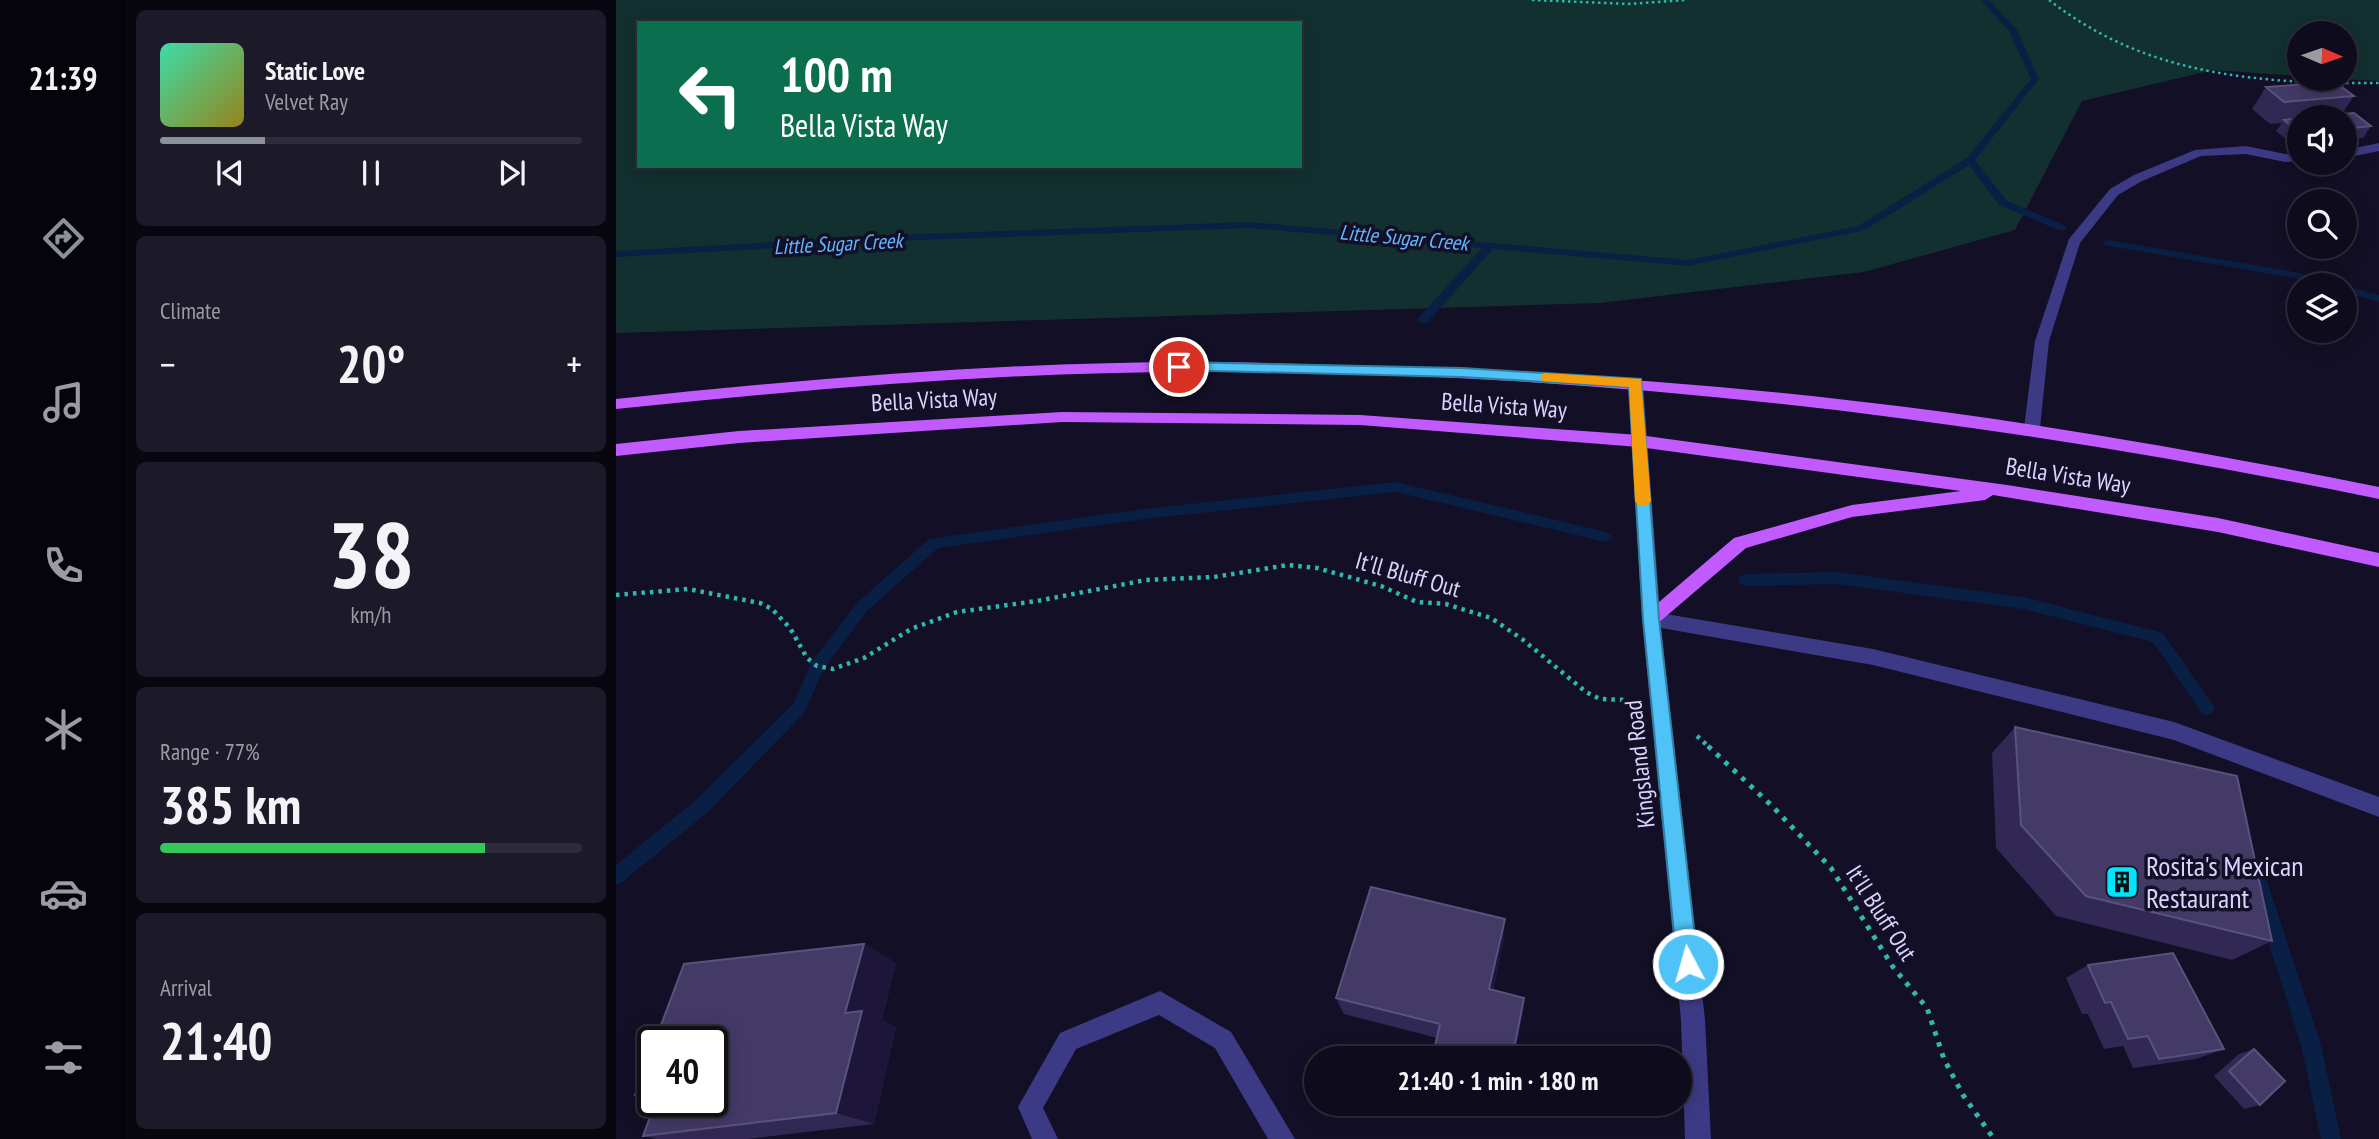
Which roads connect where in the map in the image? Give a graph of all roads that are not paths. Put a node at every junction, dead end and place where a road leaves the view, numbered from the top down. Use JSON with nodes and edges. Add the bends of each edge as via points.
{"nodes":[{"id":1,"x":2379,"y":148,"type":"edge"},
{"id":2,"x":2357,"y":152,"type":"edge"},
{"id":3,"x":2287,"y":158,"type":"edge"},
{"id":4,"x":1636,"y":383,"type":"junction"},
{"id":5,"x":616,"y":404,"type":"edge"},
{"id":6,"x":2032,"y":428,"type":"junction"},
{"id":7,"x":1639,"y":441,"type":"junction"},
{"id":8,"x":616,"y":450,"type":"edge"},
{"id":9,"x":2007,"y":491,"type":"junction"},
{"id":10,"x":2379,"y":493,"type":"edge"},
{"id":11,"x":2379,"y":560,"type":"edge"},
{"id":12,"x":1651,"y":619,"type":"junction"},
{"id":13,"x":2379,"y":807,"type":"edge"},
{"id":14,"x":1045,"y":1139,"type":"edge"},
{"id":15,"x":1282,"y":1139,"type":"edge"},
{"id":16,"x":1698,"y":1139,"type":"edge"}],
"edges":[{"from":1,"to":2,"type":"street"},
{"from":3,"to":6,"type":"street","via":[[2246,150],[2199,153],[2138,177],[2114,192],[2074,242],[2042,341]]},
{"from":4,"to":5,"type":"main road","name":"Bella Vista Way","via":[[1462,373],[1179,367],[825,382]]},
{"from":4,"to":6,"type":"main road","name":"Bella Vista Way"},
{"from":4,"to":7,"type":"street","name":"Kingsland Road"},
{"from":6,"to":10,"type":"main road","name":"Bella Vista Way"},
{"from":7,"to":8,"type":"main road","name":"Bella Vista Way","via":[[1360,420],[1062,417],[739,437]]},
{"from":7,"to":9,"type":"main road","name":"Bella Vista Way"},
{"from":7,"to":12,"type":"street","name":"Kingsland Road"},
{"from":9,"to":11,"type":"main road","name":"Bella Vista Way","via":[[2218,525]]},
{"from":9,"to":12,"type":"main road","via":[[1852,511],[1740,542]]},
{"from":12,"to":13,"type":"street","via":[[1873,657],[2174,731]]},
{"from":12,"to":16,"type":"street","name":"Kingsland Road","via":[[1693,1020]]},
{"from":14,"to":15,"type":"street","via":[[1030,1107],[1068,1041],[1160,1003],[1223,1040]]}]}
